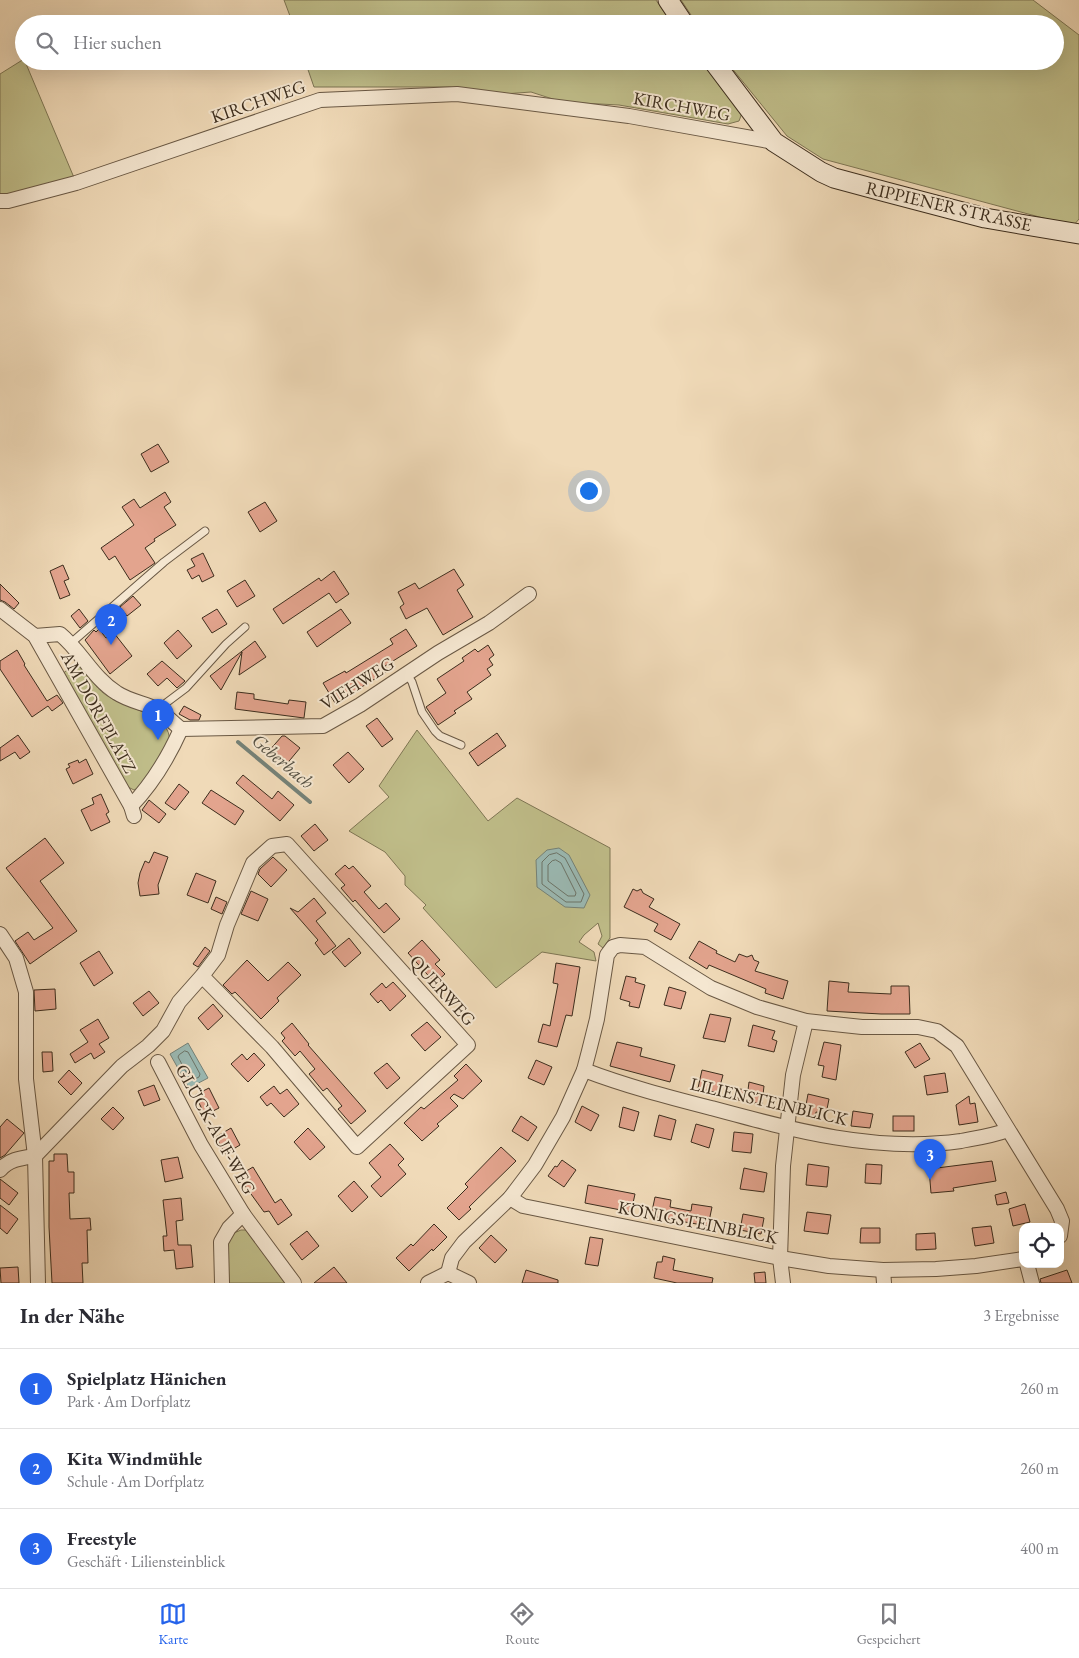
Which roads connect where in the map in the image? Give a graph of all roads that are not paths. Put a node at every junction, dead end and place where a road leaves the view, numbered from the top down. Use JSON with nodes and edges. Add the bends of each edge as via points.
{"nodes":[{"id":1,"x":668,"y":0,"type":"edge"},
{"id":2,"x":678,"y":15,"type":"edge"},
{"id":3,"x":720,"y":70,"type":"edge"},
{"id":4,"x":774,"y":142,"type":"junction"},
{"id":5,"x":0,"y":200,"type":"edge"},
{"id":6,"x":1079,"y":234,"type":"edge"},
{"id":7,"x":205,"y":531,"type":"dead end"},
{"id":8,"x":529,"y":594,"type":"dead end"},
{"id":9,"x":0,"y":609,"type":"edge"},
{"id":10,"x":245,"y":627,"type":"dead end"},
{"id":11,"x":35,"y":636,"type":"junction"},
{"id":12,"x":71,"y":643,"type":"junction"},
{"id":13,"x":407,"y":674,"type":"junction"},
{"id":14,"x":157,"y":710,"type":"junction"},
{"id":15,"x":181,"y":729,"type":"junction"},
{"id":16,"x":461,"y":745,"type":"dead end"},
{"id":17,"x":0,"y":934,"type":"edge"},
{"id":18,"x":202,"y":976,"type":"junction"},
{"id":19,"x":806,"y":1021,"type":"junction"},
{"id":20,"x":158,"y":1062,"type":"dead end"},
{"id":21,"x":584,"y":1070,"type":"junction"},
{"id":22,"x":788,"y":1128,"type":"junction"},
{"id":23,"x":1008,"y":1130,"type":"junction"},
{"id":24,"x":35,"y":1156,"type":"junction"},
{"id":25,"x":0,"y":1170,"type":"edge"},
{"id":26,"x":510,"y":1198,"type":"junction"},
{"id":27,"x":243,"y":1214,"type":"junction"},
{"id":28,"x":1062,"y":1223,"type":"edge"},
{"id":29,"x":780,"y":1258,"type":"junction"},
{"id":30,"x":1019,"y":1260,"type":"edge"},
{"id":31,"x":1028,"y":1268,"type":"edge"},
{"id":32,"x":448,"y":1273,"type":"junction"},
{"id":33,"x":884,"y":1276,"type":"edge"},
{"id":34,"x":38,"y":1283,"type":"edge"},
{"id":35,"x":222,"y":1283,"type":"edge"},
{"id":36,"x":294,"y":1283,"type":"edge"},
{"id":37,"x":428,"y":1283,"type":"edge"},
{"id":38,"x":469,"y":1283,"type":"edge"},
{"id":39,"x":783,"y":1283,"type":"edge"},
{"id":40,"x":1032,"y":1283,"type":"edge"}],
"edges":[{"from":1,"to":2,"type":"street"},
{"from":3,"to":4,"type":"street"},
{"from":4,"to":5,"type":"street","name":"KIRCHWEG","via":[[629,116],[457,94],[320,100],[76,183],[8,201]]},
{"from":4,"to":6,"type":"street","name":"RIPPIENER STRASSE","via":[[834,178],[986,218]]},
{"from":7,"to":12,"type":"lane","name":"AM DORFPLATZ","via":[[164,562]]},
{"from":8,"to":13,"type":"street","name":"VIEHWEG"},
{"from":9,"to":11,"type":"street","name":"AM DORFPLATZ"},
{"from":10,"to":14,"type":"lane","via":[[186,688]]},
{"from":11,"to":12,"type":"street","name":"AM DORFPLATZ","via":[[60,634]]},
{"from":11,"to":15,"type":"street","name":"AM DORFPLATZ","via":[[132,811],[167,758]]},
{"from":12,"to":14,"type":"street","name":"AM DORFPLATZ","via":[[99,678],[116,692]]},
{"from":13,"to":15,"type":"street","name":"VIEHWEG","via":[[323,726]]},
{"from":13,"to":16,"type":"lane","via":[[422,712],[435,730],[440,736]]},
{"from":14,"to":15,"type":"street","name":"AM DORFPLATZ"},
{"from":17,"to":24,"type":"street","via":[[16,958],[26,992],[26,1078]]},
{"from":18,"to":18,"type":"street","name":"QUERWEG","via":[[218,955],[253,863],[272,846],[287,844],[468,1046],[357,1147],[272,1047]]},
{"from":18,"to":24,"type":"street","name":"QUERWEG","via":[[179,1002],[163,1030],[122,1066]]},
{"from":19,"to":21,"type":"street","via":[[756,1007],[711,988],[645,947],[620,945],[607,955],[597,1019]]},
{"from":19,"to":22,"type":"street","via":[[793,1075]]},
{"from":19,"to":23,"type":"street","via":[[862,1027],[918,1027],[937,1031],[957,1046]]},
{"from":20,"to":27,"type":"street","name":"GLÜCK-AUF-WEG","via":[[201,1145]]},
{"from":21,"to":22,"type":"street","name":"LILIENSTEINBLICK","via":[[616,1083]]},
{"from":21,"to":26,"type":"street","via":[[559,1125]]},
{"from":22,"to":23,"type":"street","name":"LILIENSTEINBLICK","via":[[859,1141],[910,1145],[947,1143],[992,1136]]},
{"from":22,"to":29,"type":"street","via":[[783,1166]]},
{"from":23,"to":28,"type":"street","via":[[1057,1209]]},
{"from":24,"to":25,"type":"street","via":[[15,1160]]},
{"from":24,"to":34,"type":"street"},
{"from":26,"to":29,"type":"street","name":"KÖNIGSTEINBLICK","via":[[523,1206]]},
{"from":26,"to":32,"type":"street","via":[[464,1242],[452,1258]]},
{"from":27,"to":35,"type":"street","name":"GLÜCK-AUF-WEG","via":[[221,1242]]},
{"from":27,"to":36,"type":"street","name":"GLÜCK-AUF-WEG"},
{"from":29,"to":33,"type":"street","name":"KÖNIGSTEINBLICK"},
{"from":29,"to":39,"type":"street"},
{"from":30,"to":33,"type":"street","name":"KÖNIGSTEINBLICK"},
{"from":31,"to":40,"type":"street"},
{"from":32,"to":37,"type":"street"},
{"from":32,"to":38,"type":"street"}]}
